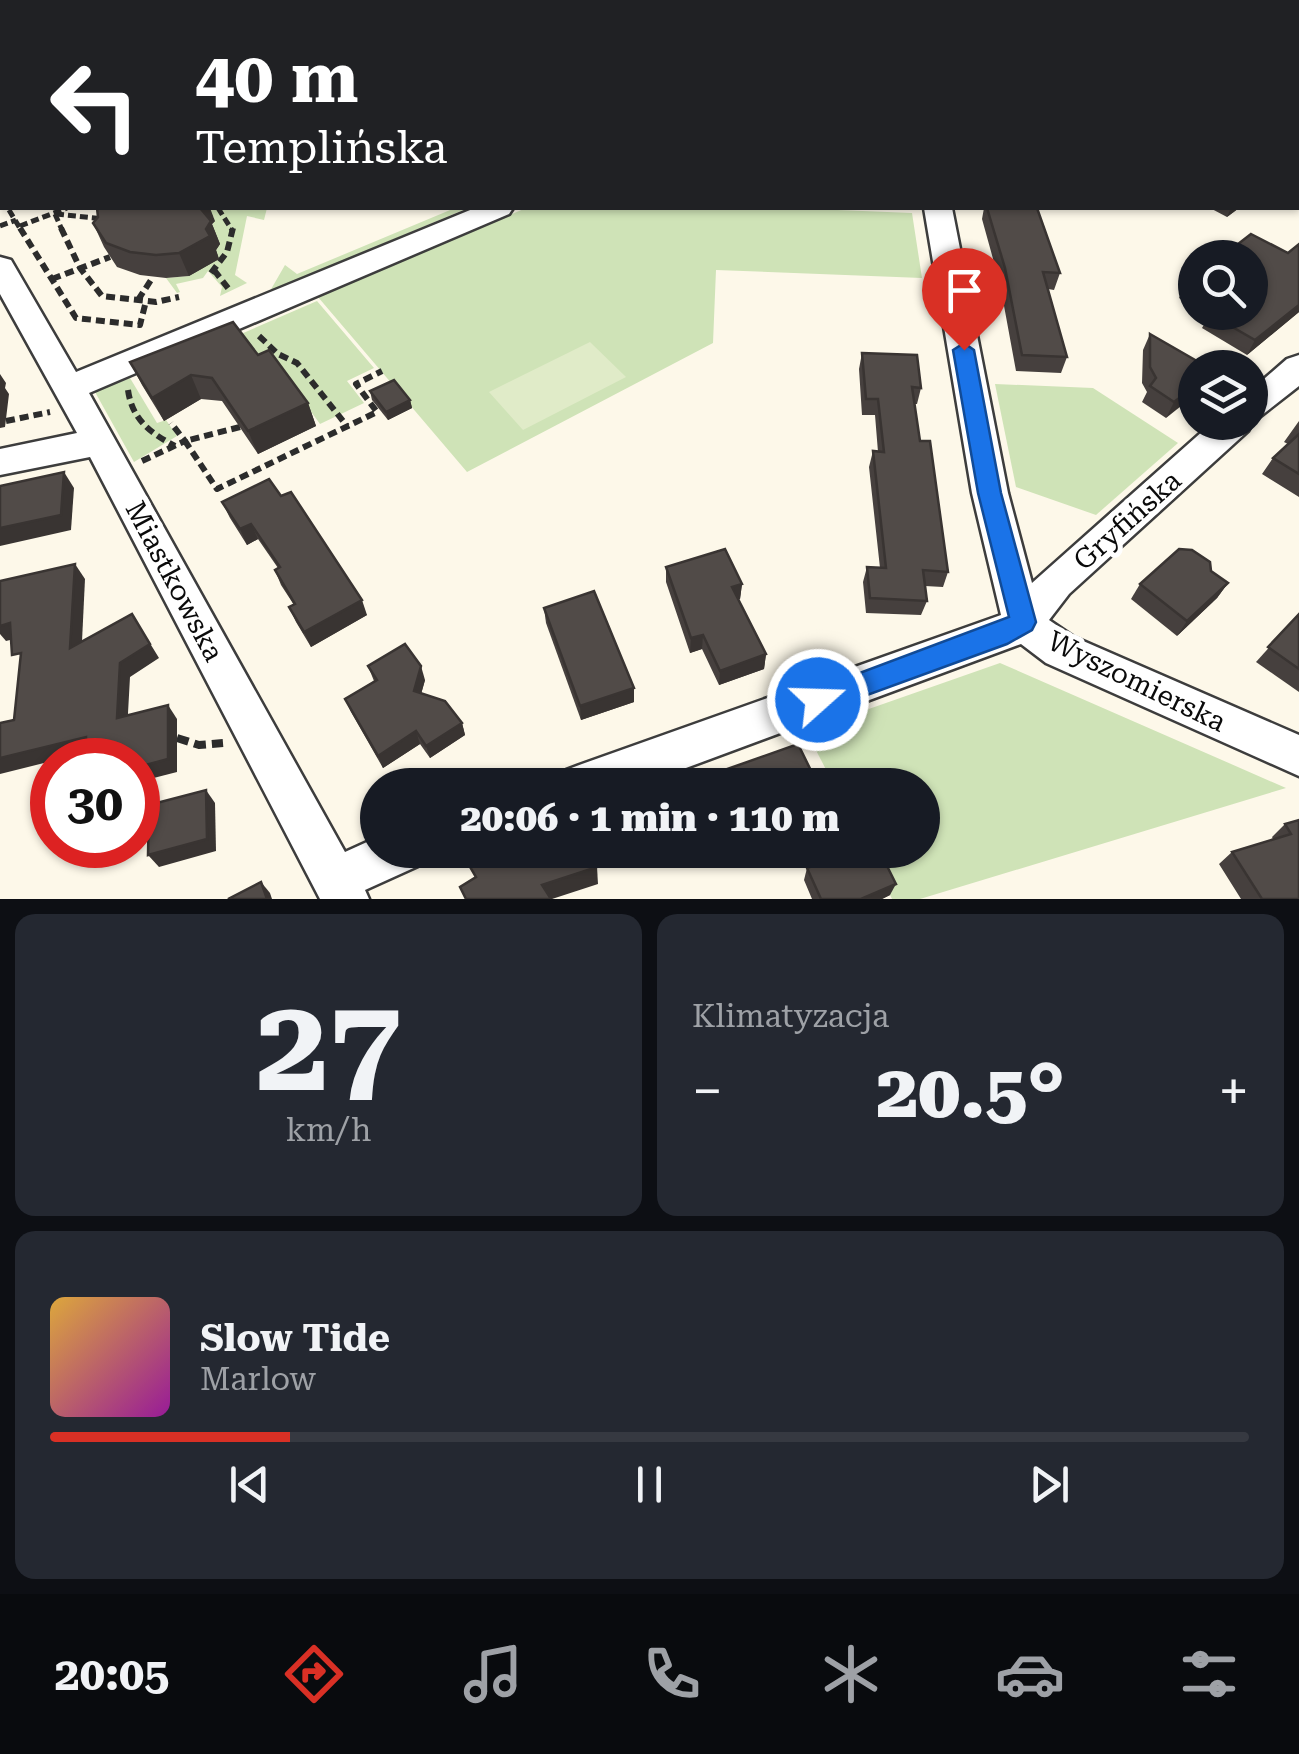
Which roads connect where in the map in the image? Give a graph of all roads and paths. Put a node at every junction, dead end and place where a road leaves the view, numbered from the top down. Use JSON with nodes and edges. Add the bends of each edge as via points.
{"nodes":[{"id":1,"x":10,"y":210,"type":"dead end"},
{"id":2,"x":63,"y":210,"type":"edge"},
{"id":3,"x":220,"y":210,"type":"edge"},
{"id":4,"x":494,"y":210,"type":"edge"},
{"id":5,"x":938,"y":210,"type":"edge"},
{"id":6,"x":55,"y":214,"type":"junction"},
{"id":7,"x":113,"y":220,"type":"edge"},
{"id":8,"x":18,"y":223,"type":"junction"},
{"id":9,"x":0,"y":226,"type":"edge"},
{"id":10,"x":110,"y":256,"type":"edge"},
{"id":11,"x":0,"y":267,"type":"edge"},
{"id":12,"x":80,"y":268,"type":"junction"},
{"id":13,"x":213,"y":272,"type":"joint"},
{"id":14,"x":153,"y":277,"type":"edge"},
{"id":15,"x":52,"y":279,"type":"junction"},
{"id":16,"x":179,"y":297,"type":"dead end"},
{"id":17,"x":235,"y":297,"type":"dead end"},
{"id":18,"x":142,"y":301,"type":"junction"},
{"id":19,"x":246,"y":335,"type":"edge"},
{"id":20,"x":1299,"y":367,"type":"edge"},
{"id":21,"x":382,"y":372,"type":"dead end"},
{"id":22,"x":136,"y":380,"type":"edge"},
{"id":23,"x":1268,"y":394,"type":"edge"},
{"id":24,"x":65,"y":399,"type":"junction"},
{"id":25,"x":6,"y":421,"type":"dead end"},
{"id":26,"x":171,"y":423,"type":"dead end"},
{"id":27,"x":347,"y":426,"type":"junction"},
{"id":28,"x":240,"y":428,"type":"edge"},
{"id":29,"x":1216,"y":440,"type":"edge"},
{"id":30,"x":184,"y":441,"type":"junction"},
{"id":31,"x":100,"y":442,"type":"junction"},
{"id":32,"x":175,"y":446,"type":"junction"},
{"id":33,"x":0,"y":462,"type":"edge"},
{"id":34,"x":136,"y":464,"type":"dead end"},
{"id":35,"x":1023,"y":622,"type":"junction"},
{"id":36,"x":177,"y":738,"type":"dead end"},
{"id":37,"x":234,"y":739,"type":"dead end"},
{"id":38,"x":1299,"y":756,"type":"edge"},
{"id":39,"x":629,"y":768,"type":"edge"},
{"id":40,"x":373,"y":868,"type":"edge"},
{"id":41,"x":340,"y":889,"type":"edge"}],
"edges":[{"from":1,"to":8,"type":"path"},
{"from":2,"to":6,"type":"path"},
{"from":3,"to":13,"type":"path","via":[[233,226]]},
{"from":4,"to":24,"type":"street"},
{"from":5,"to":35,"type":"street","via":[[990,493]]},
{"from":6,"to":7,"type":"path"},
{"from":6,"to":8,"type":"path"},
{"from":6,"to":12,"type":"path"},
{"from":8,"to":9,"type":"path"},
{"from":8,"to":15,"type":"path"},
{"from":10,"to":12,"type":"path"},
{"from":11,"to":24,"type":"street","name":"Miastkowska"},
{"from":12,"to":15,"type":"path"},
{"from":12,"to":18,"type":"path","via":[[102,296]]},
{"from":13,"to":17,"type":"path"},
{"from":14,"to":18,"type":"path"},
{"from":15,"to":18,"type":"path","via":[[76,318],[140,325]]},
{"from":16,"to":18,"type":"path"},
{"from":19,"to":27,"type":"path","via":[[256,333],[296,362]]},
{"from":20,"to":23,"type":"street"},
{"from":21,"to":27,"type":"path","via":[[356,384],[377,412]]},
{"from":22,"to":32,"type":"path","via":[[129,404],[146,432]]},
{"from":24,"to":25,"type":"path"},
{"from":24,"to":31,"type":"street","name":"Miastkowska"},
{"from":26,"to":30,"type":"path"},
{"from":27,"to":30,"type":"path","via":[[217,489]]},
{"from":28,"to":30,"type":"path"},
{"from":29,"to":35,"type":"street","name":"Gryfińska","via":[[1055,583]]},
{"from":30,"to":32,"type":"path"},
{"from":31,"to":33,"type":"street"},
{"from":31,"to":41,"type":"street","name":"Miastkowska"},
{"from":32,"to":34,"type":"path"},
{"from":35,"to":38,"type":"street","name":"Wyszomierska","via":[[1060,650]]},
{"from":35,"to":39,"type":"street","name":"Wyszomierska"},
{"from":36,"to":37,"type":"path","via":[[212,746]]},
{"from":40,"to":41,"type":"street"}]}
